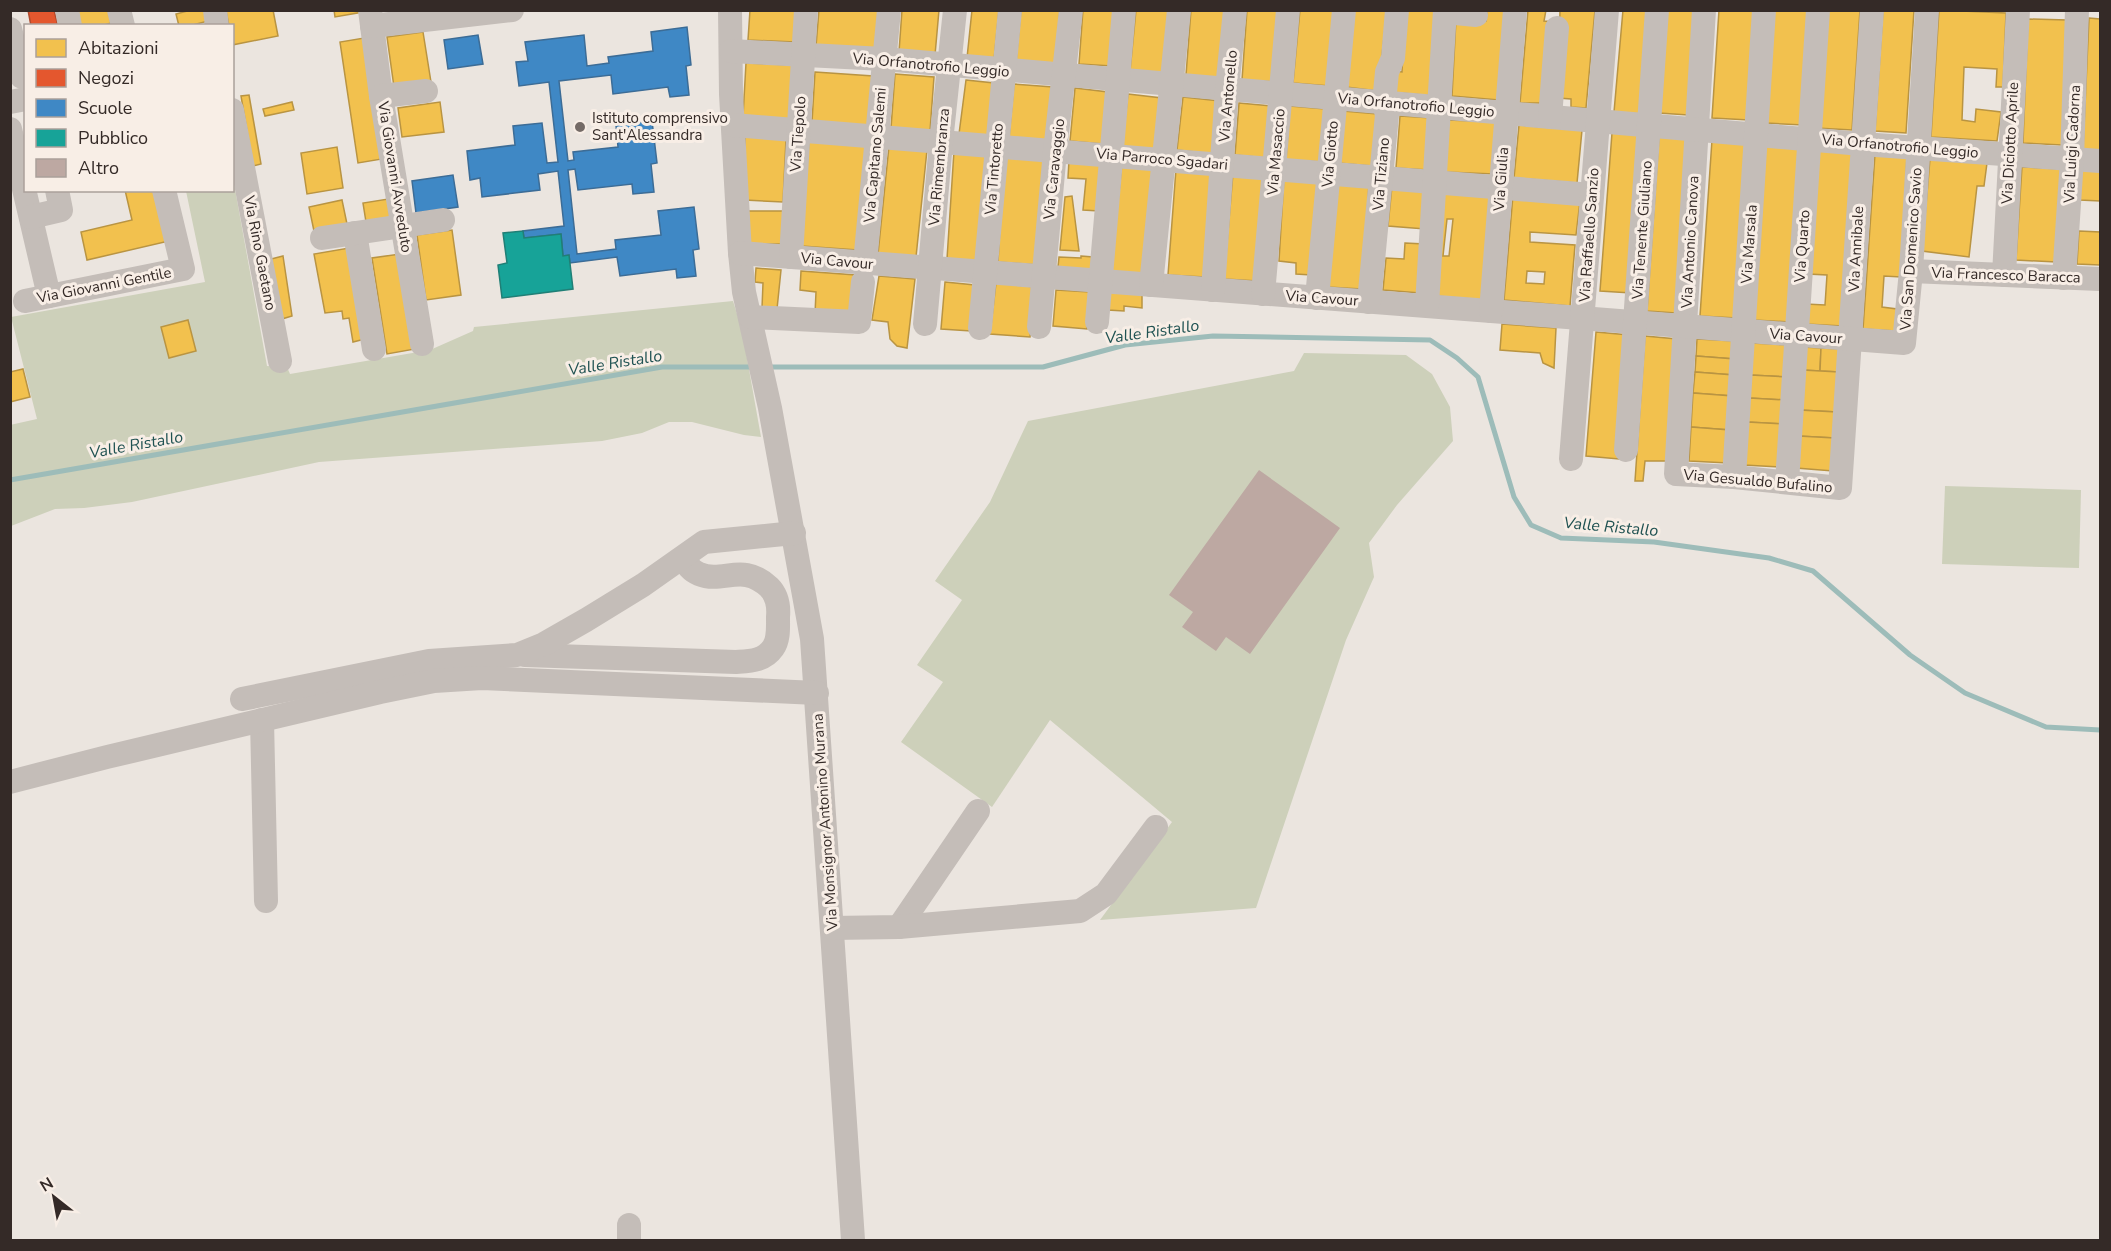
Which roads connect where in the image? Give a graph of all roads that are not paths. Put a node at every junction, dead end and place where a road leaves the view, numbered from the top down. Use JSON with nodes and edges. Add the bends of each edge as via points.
{"nodes":[{"id":1,"x":512,"y":10,"type":"edge"},
{"id":2,"x":730,"y":10,"type":"edge"},
{"id":3,"x":806,"y":10,"type":"edge"},
{"id":4,"x":889,"y":10,"type":"edge"},
{"id":5,"x":955,"y":10,"type":"edge"},
{"id":6,"x":1010,"y":10,"type":"edge"},
{"id":7,"x":1071,"y":10,"type":"edge"},
{"id":8,"x":1124,"y":10,"type":"edge"},
{"id":9,"x":1179,"y":10,"type":"edge"},
{"id":10,"x":1235,"y":10,"type":"edge"},
{"id":11,"x":1288,"y":10,"type":"edge"},
{"id":12,"x":1344,"y":10,"type":"edge"},
{"id":13,"x":1397,"y":10,"type":"edge"},
{"id":14,"x":1515,"y":10,"type":"edge"},
{"id":15,"x":1607,"y":10,"type":"edge"},
{"id":16,"x":1657,"y":10,"type":"edge"},
{"id":17,"x":1704,"y":10,"type":"edge"},
{"id":18,"x":1764,"y":10,"type":"edge"},
{"id":19,"x":1818,"y":10,"type":"edge"},
{"id":20,"x":1872,"y":10,"type":"edge"},
{"id":21,"x":1927,"y":10,"type":"edge"},
{"id":22,"x":2018,"y":10,"type":"edge"},
{"id":23,"x":2078,"y":10,"type":"edge"},
{"id":24,"x":1445,"y":11,"type":"edge"},
{"id":25,"x":466,"y":13,"type":"edge"},
{"id":26,"x":1476,"y":15,"type":"dead end"},
{"id":27,"x":371,"y":18,"type":"edge"},
{"id":28,"x":1557,"y":28,"type":"dead end"},
{"id":29,"x":10,"y":29,"type":"edge"},
{"id":30,"x":731,"y":51,"type":"junction"},
{"id":31,"x":804,"y":55,"type":"junction"},
{"id":32,"x":884,"y":59,"type":"junction"},
{"id":33,"x":950,"y":66,"type":"junction"},
{"id":34,"x":1004,"y":71,"type":"junction"},
{"id":35,"x":1065,"y":75,"type":"junction"},
{"id":36,"x":1118,"y":80,"type":"junction"},
{"id":37,"x":1171,"y":84,"type":"junction"},
{"id":38,"x":24,"y":88,"type":"edge"},
{"id":39,"x":1227,"y":89,"type":"junction"},
{"id":40,"x":426,"y":91,"type":"dead end"},
{"id":41,"x":1282,"y":93,"type":"junction"},
{"id":42,"x":381,"y":96,"type":"junction"},
{"id":43,"x":1335,"y":98,"type":"junction"},
{"id":44,"x":10,"y":102,"type":"edge"},
{"id":45,"x":1384,"y":103,"type":"junction"},
{"id":46,"x":1439,"y":107,"type":"junction"},
{"id":47,"x":1507,"y":113,"type":"junction"},
{"id":48,"x":1550,"y":117,"type":"junction"},
{"id":49,"x":234,"y":120,"type":"edge"},
{"id":50,"x":1598,"y":121,"type":"junction"},
{"id":51,"x":733,"y":124,"type":"junction"},
{"id":52,"x":1650,"y":124,"type":"junction"},
{"id":53,"x":10,"y":129,"type":"edge"},
{"id":54,"x":1697,"y":129,"type":"junction"},
{"id":55,"x":798,"y":131,"type":"junction"},
{"id":56,"x":1756,"y":135,"type":"junction"},
{"id":57,"x":877,"y":137,"type":"junction"},
{"id":58,"x":1809,"y":138,"type":"junction"},
{"id":59,"x":941,"y":142,"type":"junction"},
{"id":60,"x":1862,"y":144,"type":"junction"},
{"id":61,"x":996,"y":146,"type":"junction"},
{"id":62,"x":1918,"y":147,"type":"junction"},
{"id":63,"x":1055,"y":152,"type":"junction"},
{"id":64,"x":1112,"y":154,"type":"junction"},
{"id":65,"x":2009,"y":155,"type":"junction"},
{"id":66,"x":1165,"y":159,"type":"junction"},
{"id":67,"x":2072,"y":159,"type":"junction"},
{"id":68,"x":2100,"y":161,"type":"edge"},
{"id":69,"x":1222,"y":164,"type":"junction"},
{"id":70,"x":1275,"y":169,"type":"junction"},
{"id":71,"x":1328,"y":174,"type":"junction"},
{"id":72,"x":1381,"y":178,"type":"junction"},
{"id":73,"x":1434,"y":182,"type":"junction"},
{"id":74,"x":24,"y":185,"type":"edge"},
{"id":75,"x":1501,"y":188,"type":"junction"},
{"id":76,"x":26,"y":192,"type":"edge"},
{"id":77,"x":57,"y":192,"type":"edge"},
{"id":78,"x":164,"y":192,"type":"edge"},
{"id":79,"x":1592,"y":195,"type":"junction"},
{"id":80,"x":31,"y":217,"type":"junction"},
{"id":81,"x":443,"y":220,"type":"dead end"},
{"id":82,"x":402,"y":226,"type":"junction"},
{"id":83,"x":355,"y":233,"type":"junction"},
{"id":84,"x":322,"y":238,"type":"dead end"},
{"id":85,"x":740,"y":253,"type":"junction"},
{"id":86,"x":790,"y":257,"type":"junction"},
{"id":87,"x":930,"y":268,"type":"junction"},
{"id":88,"x":1911,"y":271,"type":"junction"},
{"id":89,"x":864,"y":273,"type":"junction"},
{"id":90,"x":985,"y":273,"type":"junction"},
{"id":91,"x":2004,"y":275,"type":"junction"},
{"id":92,"x":1044,"y":277,"type":"junction"},
{"id":93,"x":2064,"y":278,"type":"junction"},
{"id":94,"x":2100,"y":279,"type":"edge"},
{"id":95,"x":1100,"y":281,"type":"junction"},
{"id":96,"x":1151,"y":285,"type":"junction"},
{"id":97,"x":1213,"y":290,"type":"junction"},
{"id":98,"x":1263,"y":294,"type":"junction"},
{"id":99,"x":49,"y":296,"type":"junction"},
{"id":100,"x":1317,"y":298,"type":"junction"},
{"id":101,"x":25,"y":301,"type":"dead end"},
{"id":102,"x":1369,"y":302,"type":"junction"},
{"id":103,"x":1427,"y":305,"type":"junction"},
{"id":104,"x":1491,"y":311,"type":"junction"},
{"id":105,"x":1582,"y":318,"type":"junction"},
{"id":106,"x":752,"y":322,"type":"junction"},
{"id":107,"x":1097,"y":322,"type":"dead end"},
{"id":108,"x":1635,"y":322,"type":"junction"},
{"id":109,"x":925,"y":324,"type":"dead end"},
{"id":110,"x":1685,"y":326,"type":"junction"},
{"id":111,"x":1040,"y":327,"type":"dead end"},
{"id":112,"x":980,"y":328,"type":"dead end"},
{"id":113,"x":1743,"y":331,"type":"junction"},
{"id":114,"x":1796,"y":335,"type":"junction"},
{"id":115,"x":1851,"y":339,"type":"junction"},
{"id":116,"x":1904,"y":343,"type":"joint"},
{"id":117,"x":422,"y":344,"type":"dead end"},
{"id":118,"x":374,"y":349,"type":"dead end"},
{"id":119,"x":280,"y":361,"type":"dead end"},
{"id":120,"x":1626,"y":450,"type":"dead end"},
{"id":121,"x":1571,"y":459,"type":"dead end"},
{"id":122,"x":1676,"y":474,"type":"joint"},
{"id":123,"x":1734,"y":477,"type":"junction"},
{"id":124,"x":1787,"y":482,"type":"junction"},
{"id":125,"x":1840,"y":488,"type":"joint"},
{"id":126,"x":794,"y":533,"type":"junction"},
{"id":127,"x":683,"y":558,"type":"junction"},
{"id":128,"x":517,"y":655,"type":"junction"},
{"id":129,"x":817,"y":693,"type":"junction"},
{"id":130,"x":242,"y":699,"type":"dead end"},
{"id":131,"x":262,"y":720,"type":"junction"},
{"id":132,"x":10,"y":782,"type":"edge"},
{"id":133,"x":978,"y":811,"type":"dead end"},
{"id":134,"x":1156,"y":826,"type":"dead end"},
{"id":135,"x":266,"y":901,"type":"dead end"},
{"id":136,"x":899,"y":927,"type":"junction"},
{"id":137,"x":832,"y":928,"type":"junction"},
{"id":138,"x":853,"y":1240,"type":"edge"}],
"edges":[{"from":1,"to":25,"type":"street"},
{"from":2,"to":30,"type":"street"},
{"from":3,"to":31,"type":"street","name":"Via Tiepolo"},
{"from":4,"to":32,"type":"street","name":"Via Capitano Salemi"},
{"from":5,"to":33,"type":"street","name":"Via Rimembranza"},
{"from":6,"to":34,"type":"street","name":"Via Tintoretto"},
{"from":7,"to":35,"type":"street","name":"Via Caravaggio"},
{"from":8,"to":36,"type":"street"},
{"from":9,"to":37,"type":"street"},
{"from":10,"to":39,"type":"street","name":"Via Antonello"},
{"from":11,"to":41,"type":"street","name":"Via Masaccio"},
{"from":12,"to":43,"type":"street","name":"Via Giotto"},
{"from":13,"to":45,"type":"street","name":"Via Tiziano"},
{"from":14,"to":47,"type":"street","name":"Via Giulia"},
{"from":15,"to":50,"type":"street","name":"Via Raffaello Sanzio"},
{"from":16,"to":52,"type":"street","name":"Via Tenente Giuliano"},
{"from":17,"to":54,"type":"street","name":"Via Antonio Canova"},
{"from":18,"to":56,"type":"street","name":"Via Marsala"},
{"from":19,"to":58,"type":"street","name":"Via Quarto"},
{"from":20,"to":60,"type":"street","name":"Via Annibale"},
{"from":21,"to":62,"type":"street","name":"Via San Domenico Savio"},
{"from":22,"to":65,"type":"street","name":"Via Diciotto Aprile"},
{"from":23,"to":67,"type":"street","name":"Via Luigi Cadorna"},
{"from":24,"to":26,"type":"street"},
{"from":24,"to":46,"type":"street"},
{"from":25,"to":27,"type":"street"},
{"from":27,"to":42,"type":"street","name":"Via Giovanni Avveduto"},
{"from":28,"to":48,"type":"street"},
{"from":29,"to":38,"type":"street"},
{"from":30,"to":31,"type":"street","name":"Via Orfanotrofio Leggio"},
{"from":30,"to":51,"type":"street"},
{"from":31,"to":32,"type":"street","name":"Via Orfanotrofio Leggio"},
{"from":31,"to":55,"type":"street","name":"Via Tiepolo"},
{"from":32,"to":33,"type":"street","name":"Via Orfanotrofio Leggio"},
{"from":32,"to":57,"type":"street","name":"Via Capitano Salemi"},
{"from":33,"to":34,"type":"street","name":"Via Orfanotrofio Leggio"},
{"from":33,"to":59,"type":"street","name":"Via Rimembranza"},
{"from":34,"to":35,"type":"street","name":"Via Orfanotrofio Leggio"},
{"from":34,"to":61,"type":"street","name":"Via Tintoretto"},
{"from":35,"to":36,"type":"street","name":"Via Orfanotrofio Leggio"},
{"from":35,"to":63,"type":"street","name":"Via Caravaggio"},
{"from":36,"to":37,"type":"street","name":"Via Orfanotrofio Leggio"},
{"from":36,"to":64,"type":"street"},
{"from":37,"to":39,"type":"street","name":"Via Orfanotrofio Leggio"},
{"from":37,"to":66,"type":"street"},
{"from":38,"to":44,"type":"street"},
{"from":39,"to":41,"type":"street","name":"Via Orfanotrofio Leggio"},
{"from":39,"to":69,"type":"street","name":"Via Antonello"},
{"from":40,"to":42,"type":"street"},
{"from":41,"to":43,"type":"street","name":"Via Orfanotrofio Leggio"},
{"from":41,"to":70,"type":"street","name":"Via Masaccio"},
{"from":42,"to":82,"type":"street","name":"Via Giovanni Avveduto"},
{"from":43,"to":45,"type":"street","name":"Via Orfanotrofio Leggio"},
{"from":43,"to":71,"type":"street","name":"Via Giotto"},
{"from":45,"to":46,"type":"street","name":"Via Orfanotrofio Leggio"},
{"from":45,"to":72,"type":"street","name":"Via Tiziano","via":[[1387,115]]},
{"from":46,"to":47,"type":"street","name":"Via Orfanotrofio Leggio"},
{"from":46,"to":73,"type":"street"},
{"from":47,"to":48,"type":"street","name":"Via Orfanotrofio Leggio"},
{"from":47,"to":75,"type":"street","name":"Via Giulia"},
{"from":48,"to":50,"type":"street","name":"Via Orfanotrofio Leggio"},
{"from":49,"to":119,"type":"street","name":"Via Rino Gaetano"},
{"from":50,"to":52,"type":"street","name":"Via Orfanotrofio Leggio"},
{"from":50,"to":79,"type":"street","name":"Via Raffaello Sanzio"},
{"from":51,"to":55,"type":"street","name":"Via Parroco Sgadari"},
{"from":51,"to":85,"type":"street"},
{"from":52,"to":54,"type":"street","name":"Via Orfanotrofio Leggio"},
{"from":52,"to":108,"type":"street","name":"Via Tenente Giuliano"},
{"from":53,"to":74,"type":"street"},
{"from":54,"to":56,"type":"street","name":"Via Orfanotrofio Leggio"},
{"from":54,"to":110,"type":"street","name":"Via Antonio Canova"},
{"from":55,"to":57,"type":"street","name":"Via Parroco Sgadari"},
{"from":55,"to":86,"type":"street","name":"Via Tiepolo"},
{"from":56,"to":58,"type":"street","name":"Via Orfanotrofio Leggio"},
{"from":56,"to":113,"type":"street","name":"Via Marsala"},
{"from":57,"to":59,"type":"street","name":"Via Parroco Sgadari"},
{"from":57,"to":89,"type":"street","name":"Via Capitano Salemi"},
{"from":58,"to":60,"type":"street","name":"Via Orfanotrofio Leggio"},
{"from":58,"to":114,"type":"street","name":"Via Quarto"},
{"from":59,"to":61,"type":"street","name":"Via Parroco Sgadari"},
{"from":59,"to":87,"type":"street","name":"Via Rimembranza"},
{"from":60,"to":62,"type":"street","name":"Via Orfanotrofio Leggio"},
{"from":60,"to":115,"type":"street","name":"Via Annibale"},
{"from":61,"to":63,"type":"street","name":"Via Parroco Sgadari"},
{"from":61,"to":90,"type":"street","name":"Via Tintoretto"},
{"from":62,"to":65,"type":"street","name":"Via Orfanotrofio Leggio"},
{"from":62,"to":88,"type":"street","name":"Via San Domenico Savio"},
{"from":63,"to":64,"type":"street","name":"Via Parroco Sgadari"},
{"from":63,"to":92,"type":"street","name":"Via Caravaggio"},
{"from":64,"to":66,"type":"street","name":"Via Parroco Sgadari"},
{"from":64,"to":95,"type":"street"},
{"from":65,"to":67,"type":"street","name":"Via Orfanotrofio Leggio"},
{"from":65,"to":91,"type":"street","name":"Via Diciotto Aprile"},
{"from":66,"to":69,"type":"street","name":"Via Parroco Sgadari"},
{"from":66,"to":96,"type":"street"},
{"from":67,"to":68,"type":"street","name":"Via Orfanotrofio Leggio"},
{"from":67,"to":93,"type":"street","name":"Via Luigi Cadorna"},
{"from":69,"to":70,"type":"street","name":"Via Parroco Sgadari"},
{"from":69,"to":97,"type":"street","name":"Via Antonello"},
{"from":70,"to":71,"type":"street","name":"Via Parroco Sgadari"},
{"from":70,"to":98,"type":"street","name":"Via Masaccio"},
{"from":71,"to":72,"type":"street","name":"Via Parroco Sgadari"},
{"from":71,"to":100,"type":"street","name":"Via Giotto"},
{"from":72,"to":73,"type":"street","name":"Via Parroco Sgadari"},
{"from":72,"to":102,"type":"street","name":"Via Tiziano"},
{"from":73,"to":75,"type":"street","name":"Via Parroco Sgadari"},
{"from":73,"to":103,"type":"street"},
{"from":75,"to":79,"type":"street","name":"Via Parroco Sgadari"},
{"from":75,"to":104,"type":"street","name":"Via Giulia"},
{"from":76,"to":80,"type":"street"},
{"from":77,"to":80,"type":"street","via":[[61,210]]},
{"from":78,"to":99,"type":"street","name":"Via Giovanni Gentile","via":[[183,269]]},
{"from":79,"to":105,"type":"street","name":"Via Raffaello Sanzio"},
{"from":80,"to":99,"type":"street"},
{"from":81,"to":82,"type":"street"},
{"from":82,"to":83,"type":"street"},
{"from":82,"to":117,"type":"street","name":"Via Giovanni Avveduto"},
{"from":83,"to":84,"type":"street"},
{"from":83,"to":118,"type":"street"},
{"from":85,"to":86,"type":"street","name":"Via Cavour"},
{"from":85,"to":106,"type":"street"},
{"from":86,"to":89,"type":"street","name":"Via Cavour"},
{"from":87,"to":89,"type":"street","name":"Via Cavour"},
{"from":87,"to":90,"type":"street","name":"Via Cavour"},
{"from":87,"to":109,"type":"street","name":"Via Rimembranza"},
{"from":88,"to":91,"type":"street","name":"Via Francesco Baracca"},
{"from":88,"to":116,"type":"street","name":"Via San Domenico Savio"},
{"from":89,"to":106,"type":"street","name":"Via Capitano Salemi","via":[[859,322]]},
{"from":90,"to":92,"type":"street","name":"Via Cavour"},
{"from":90,"to":112,"type":"street","name":"Via Tintoretto"},
{"from":91,"to":93,"type":"street","name":"Via Francesco Baracca"},
{"from":92,"to":95,"type":"street","name":"Via Cavour"},
{"from":92,"to":111,"type":"street","name":"Via Caravaggio"},
{"from":93,"to":94,"type":"street","name":"Via Francesco Baracca"},
{"from":95,"to":96,"type":"street","name":"Via Cavour"},
{"from":95,"to":107,"type":"street"},
{"from":96,"to":97,"type":"street","name":"Via Cavour"},
{"from":97,"to":98,"type":"street","name":"Via Cavour"},
{"from":98,"to":100,"type":"street","name":"Via Cavour"},
{"from":99,"to":101,"type":"street","name":"Via Giovanni Gentile"},
{"from":100,"to":102,"type":"street","name":"Via Cavour"},
{"from":102,"to":103,"type":"street","name":"Via Cavour"},
{"from":103,"to":104,"type":"street","name":"Via Cavour"},
{"from":104,"to":105,"type":"street","name":"Via Cavour"},
{"from":105,"to":108,"type":"street","name":"Via Cavour"},
{"from":105,"to":121,"type":"street","name":"Via Raffaello Sanzio"},
{"from":106,"to":126,"type":"street","name":"Via Monsignor Antonino Murana"},
{"from":108,"to":110,"type":"street","name":"Via Cavour"},
{"from":108,"to":120,"type":"street","name":"Via Tenente Giuliano"},
{"from":110,"to":113,"type":"street","name":"Via Cavour"},
{"from":110,"to":122,"type":"street","name":"Via Antonio Canova"},
{"from":113,"to":114,"type":"street","name":"Via Cavour"},
{"from":113,"to":123,"type":"street","name":"Via Marsala"},
{"from":114,"to":115,"type":"street","name":"Via Cavour"},
{"from":114,"to":124,"type":"street","name":"Via Quarto"},
{"from":115,"to":116,"type":"street","name":"Via Cavour"},
{"from":115,"to":125,"type":"street","name":"Via Annibale"},
{"from":122,"to":123,"type":"street","name":"Via Gesualdo Bufalino"},
{"from":123,"to":124,"type":"street","name":"Via Gesualdo Bufalino"},
{"from":124,"to":125,"type":"street","name":"Via Gesualdo Bufalino"},
{"from":126,"to":127,"type":"street","via":[[704,542]]},
{"from":126,"to":129,"type":"street","name":"Via Monsignor Antonino Murana"},
{"from":127,"to":128,"type":"street","via":[[586,620]]},
{"from":127,"to":128,"type":"street","via":[[700,575],[748,574],[775,593],[778,629],[776,645],[768,655],[736,662]]},
{"from":128,"to":130,"type":"street","via":[[429,661]]},
{"from":129,"to":131,"type":"street","via":[[482,678],[434,681]]},
{"from":129,"to":137,"type":"street","name":"Via Monsignor Antonino Murana"},
{"from":131,"to":132,"type":"street"},
{"from":131,"to":135,"type":"street"},
{"from":133,"to":136,"type":"street"},
{"from":134,"to":136,"type":"street","via":[[1106,894],[1080,911]]},
{"from":136,"to":137,"type":"street"},
{"from":137,"to":138,"type":"street","name":"Via Monsignor Antonino Murana"}]}
